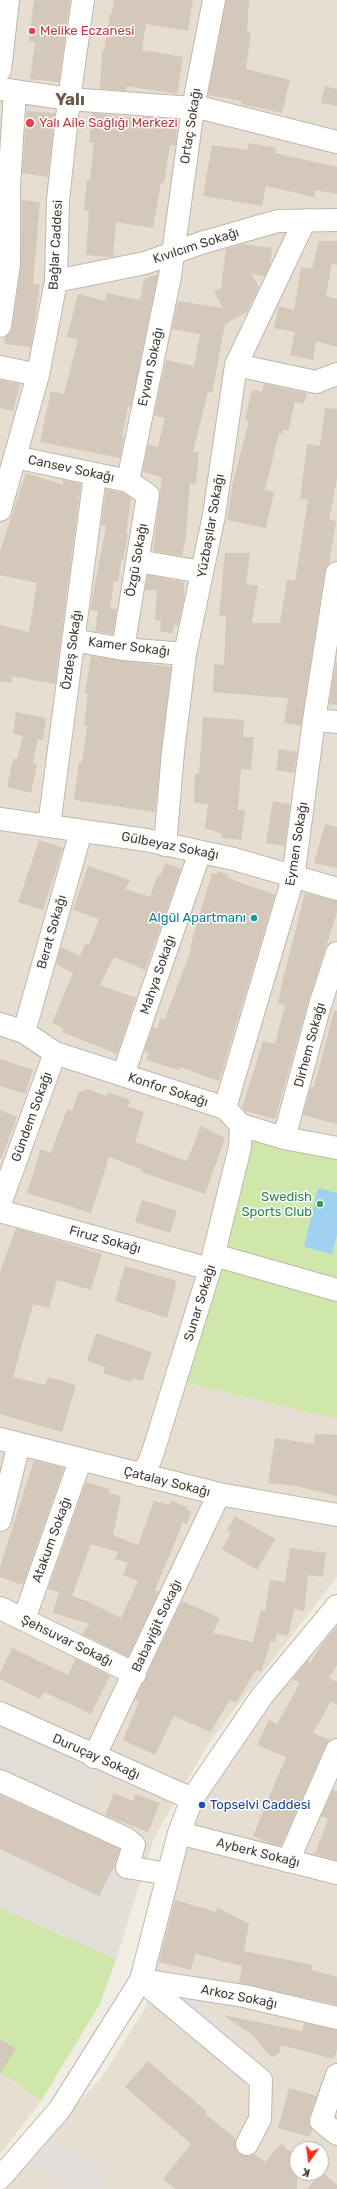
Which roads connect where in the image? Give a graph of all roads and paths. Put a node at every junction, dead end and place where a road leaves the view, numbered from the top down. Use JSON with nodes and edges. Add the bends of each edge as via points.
{"nodes":[{"id":1,"x":8,"y":0,"type":"edge"},
{"id":2,"x":83,"y":0,"type":"edge"},
{"id":3,"x":214,"y":0,"type":"edge"},
{"id":4,"x":0,"y":70,"type":"edge"},
{"id":5,"x":8,"y":90,"type":"edge"},
{"id":6,"x":69,"y":99,"type":"junction"},
{"id":7,"x":193,"y":108,"type":"junction"},
{"id":8,"x":337,"y":142,"type":"edge"},
{"id":9,"x":305,"y":220,"type":"junction"},
{"id":10,"x":337,"y":220,"type":"edge"},
{"id":11,"x":172,"y":253,"type":"junction"},
{"id":12,"x":56,"y":281,"type":"junction"},
{"id":13,"x":0,"y":326,"type":"edge"},
{"id":14,"x":236,"y":365,"type":"junction"},
{"id":15,"x":0,"y":367,"type":"edge"},
{"id":16,"x":38,"y":374,"type":"junction"},
{"id":17,"x":337,"y":374,"type":"edge"},
{"id":18,"x":15,"y":457,"type":"junction"},
{"id":19,"x":95,"y":475,"type":"junction"},
{"id":20,"x":128,"y":481,"type":"junction"},
{"id":21,"x":1,"y":499,"type":"edge"},
{"id":22,"x":137,"y":561,"type":"junction"},
{"id":23,"x":202,"y":572,"type":"junction"},
{"id":24,"x":337,"y":573,"type":"edge"},
{"id":25,"x":73,"y":640,"type":"junction"},
{"id":26,"x":123,"y":649,"type":"junction"},
{"id":27,"x":185,"y":654,"type":"junction"},
{"id":28,"x":314,"y":720,"type":"junction"},
{"id":29,"x":337,"y":722,"type":"edge"},
{"id":30,"x":0,"y":819,"type":"edge"},
{"id":31,"x":49,"y":826,"type":"junction"},
{"id":32,"x":81,"y":832,"type":"junction"},
{"id":33,"x":165,"y":845,"type":"junction"},
{"id":34,"x":200,"y":852,"type":"junction"},
{"id":35,"x":293,"y":878,"type":"junction"},
{"id":36,"x":337,"y":889,"type":"edge"},
{"id":37,"x":337,"y":953,"type":"edge"},
{"id":38,"x":329,"y":1007,"type":"edge"},
{"id":39,"x":0,"y":1024,"type":"edge"},
{"id":40,"x":24,"y":1032,"type":"junction"},
{"id":41,"x":55,"y":1053,"type":"junction"},
{"id":42,"x":123,"y":1075,"type":"junction"},
{"id":43,"x":225,"y":1108,"type":"junction"},
{"id":44,"x":241,"y":1125,"type":"junction"},
{"id":45,"x":284,"y":1138,"type":"junction"},
{"id":46,"x":337,"y":1148,"type":"edge"},
{"id":47,"x":0,"y":1204,"type":"edge"},
{"id":48,"x":0,"y":1211,"type":"edge"},
{"id":49,"x":212,"y":1262,"type":"junction"},
{"id":50,"x":337,"y":1290,"type":"edge"},
{"id":51,"x":10,"y":1441,"type":"edge"},
{"id":52,"x":80,"y":1461,"type":"junction"},
{"id":53,"x":139,"y":1475,"type":"junction"},
{"id":54,"x":219,"y":1494,"type":"junction"},
{"id":55,"x":337,"y":1515,"type":"edge"},
{"id":56,"x":0,"y":1520,"type":"edge"},
{"id":57,"x":0,"y":1608,"type":"edge"},
{"id":58,"x":335,"y":1612,"type":"edge"},
{"id":59,"x":24,"y":1619,"type":"junction"},
{"id":60,"x":135,"y":1674,"type":"junction"},
{"id":61,"x":0,"y":1713,"type":"edge"},
{"id":62,"x":337,"y":1750,"type":"edge"},
{"id":63,"x":94,"y":1757,"type":"junction"},
{"id":64,"x":0,"y":1781,"type":"edge"},
{"id":65,"x":192,"y":1799,"type":"junction"},
{"id":66,"x":179,"y":1833,"type":"junction"},
{"id":67,"x":288,"y":1861,"type":"junction"},
{"id":68,"x":337,"y":1873,"type":"edge"},
{"id":69,"x":168,"y":1874,"type":"junction"},
{"id":70,"x":141,"y":1980,"type":"junction"},
{"id":71,"x":337,"y":2018,"type":"edge"},
{"id":72,"x":337,"y":2075,"type":"edge"},
{"id":73,"x":337,"y":2134,"type":"edge"},
{"id":74,"x":247,"y":2144,"type":"dead end"},
{"id":75,"x":0,"y":2178,"type":"edge"}],
"edges":[{"from":1,"to":4,"type":"street"},
{"from":2,"to":6,"type":"street","name":"Bağlar Caddesi"},
{"from":3,"to":7,"type":"street","name":"Ortaç Sokağı"},
{"from":5,"to":6,"type":"street"},
{"from":5,"to":13,"type":"street","via":[[9,264]]},
{"from":6,"to":7,"type":"street"},
{"from":6,"to":12,"type":"street","name":"Bağlar Caddesi","via":[[58,200]]},
{"from":7,"to":8,"type":"street","via":[[206,109]]},
{"from":7,"to":11,"type":"street","name":"Ortaç Sokağı"},
{"from":9,"to":10,"type":"street","name":"Kıvılcım Sokağı"},
{"from":9,"to":11,"type":"street","name":"Kıvılcım Sokağı","via":[[278,221]]},
{"from":9,"to":14,"type":"street","name":"Yüzbaşılar Sokağı"},
{"from":11,"to":12,"type":"street","name":"Kıvılcım Sokağı","via":[[145,263]]},
{"from":11,"to":20,"type":"street","name":"Eyvan Sokağı","via":[[170,276]]},
{"from":12,"to":16,"type":"street","name":"Bağlar Caddesi"},
{"from":14,"to":17,"type":"street","via":[[316,382]]},
{"from":14,"to":23,"type":"street","name":"Yüzbaşılar Sokağı","via":[[214,515]]},
{"from":15,"to":16,"type":"street"},
{"from":16,"to":18,"type":"street","name":"Bağlar Caddesi"},
{"from":18,"to":19,"type":"street","name":"Cansev Sokağı"},
{"from":18,"to":21,"type":"street","name":"Bağlar Caddesi"},
{"from":19,"to":20,"type":"street","name":"Cansev Sokağı"},
{"from":19,"to":25,"type":"street","name":"Özdeş Sokağı"},
{"from":20,"to":22,"type":"street","name":"Özgü Sokağı","via":[[148,495]]},
{"from":22,"to":23,"type":"street"},
{"from":22,"to":26,"type":"street","name":"Özgü Sokağı"},
{"from":23,"to":27,"type":"street","name":"Yüzbaşılar Sokağı"},
{"from":24,"to":28,"type":"street","name":"Eymen Sokağı"},
{"from":25,"to":26,"type":"street","name":"Kamer Sokağı"},
{"from":25,"to":31,"type":"street","name":"Özdeş Sokağı"},
{"from":26,"to":27,"type":"street","name":"Kamer Sokağı"},
{"from":27,"to":33,"type":"street","name":"Yüzbaşılar Sokağı"},
{"from":28,"to":29,"type":"street"},
{"from":28,"to":35,"type":"street","name":"Eymen Sokağı"},
{"from":30,"to":31,"type":"street","name":"Gülbeyaz Sokağı"},
{"from":31,"to":32,"type":"street","name":"Gülbeyaz Sokağı"},
{"from":32,"to":33,"type":"street","name":"Gülbeyaz Sokağı","via":[[146,840]]},
{"from":32,"to":40,"type":"street","name":"Berat Sokağı"},
{"from":33,"to":34,"type":"street","name":"Gülbeyaz Sokağı"},
{"from":34,"to":35,"type":"street","name":"Gülbeyaz Sokağı","via":[[234,858]]},
{"from":34,"to":42,"type":"street","name":"Mahya Sokağı"},
{"from":35,"to":36,"type":"street","name":"Gülbeyaz Sokağı"},
{"from":35,"to":43,"type":"street","name":"Eymen Sokağı"},
{"from":37,"to":38,"type":"street","name":"Dirhem Sokağı"},
{"from":38,"to":45,"type":"street","name":"Dirhem Sokağı"},
{"from":39,"to":40,"type":"street","name":"Konfor Sokağı"},
{"from":40,"to":41,"type":"street","name":"Konfor Sokağı"},
{"from":41,"to":42,"type":"street","name":"Konfor Sokağı"},
{"from":41,"to":47,"type":"street","name":"Gündem Sokağı"},
{"from":42,"to":43,"type":"street","name":"Konfor Sokağı"},
{"from":43,"to":44,"type":"street","name":"Konfor Sokağı"},
{"from":44,"to":45,"type":"street","name":"Konfor Sokağı"},
{"from":44,"to":49,"type":"street","name":"Sunar Sokağı","via":[[240,1147]]},
{"from":45,"to":46,"type":"street","name":"Konfor Sokağı"},
{"from":48,"to":49,"type":"street","name":"Firuz Sokağı"},
{"from":49,"to":50,"type":"street","name":"Firuz Sokağı"},
{"from":49,"to":53,"type":"street","name":"Sunar Sokağı","via":[[153,1452],[148,1465]]},
{"from":51,"to":52,"type":"street","name":"Çatalay Sokağı"},
{"from":51,"to":56,"type":"street"},
{"from":52,"to":53,"type":"street","name":"Çatalay Sokağı"},
{"from":52,"to":59,"type":"street","name":"Atakum Sokağı"},
{"from":53,"to":54,"type":"street","name":"Çatalay Sokağı"},
{"from":54,"to":55,"type":"street","name":"Çatalay Sokağı"},
{"from":54,"to":60,"type":"street","name":"Babayiğit Sokağı"},
{"from":57,"to":59,"type":"street","name":"Şehsuvar Sokağı"},
{"from":58,"to":65,"type":"street","via":[[262,1696]]},
{"from":59,"to":60,"type":"street","name":"Şehsuvar Sokağı"},
{"from":60,"to":63,"type":"street","name":"Babayiğit Sokağı"},
{"from":61,"to":63,"type":"street","name":"Duruçay Sokağı"},
{"from":62,"to":67,"type":"street"},
{"from":63,"to":65,"type":"street","name":"Duruçay Sokağı"},
{"from":64,"to":69,"type":"street","via":[[127,1839],[134,1845],[125,1875]]},
{"from":65,"to":66,"type":"street"},
{"from":66,"to":67,"type":"street","name":"Ayberk Sokağı"},
{"from":66,"to":69,"type":"street"},
{"from":67,"to":68,"type":"street","name":"Ayberk Sokağı"},
{"from":69,"to":70,"type":"street"},
{"from":70,"to":71,"type":"street","name":"Arkoz Sokağı","via":[[244,1996]]},
{"from":70,"to":74,"type":"street","via":[[261,2080],[260,2119]]},
{"from":70,"to":75,"type":"street","via":[[60,2108]]},
{"from":72,"to":73,"type":"street","via":[[321,2121]]}]}
